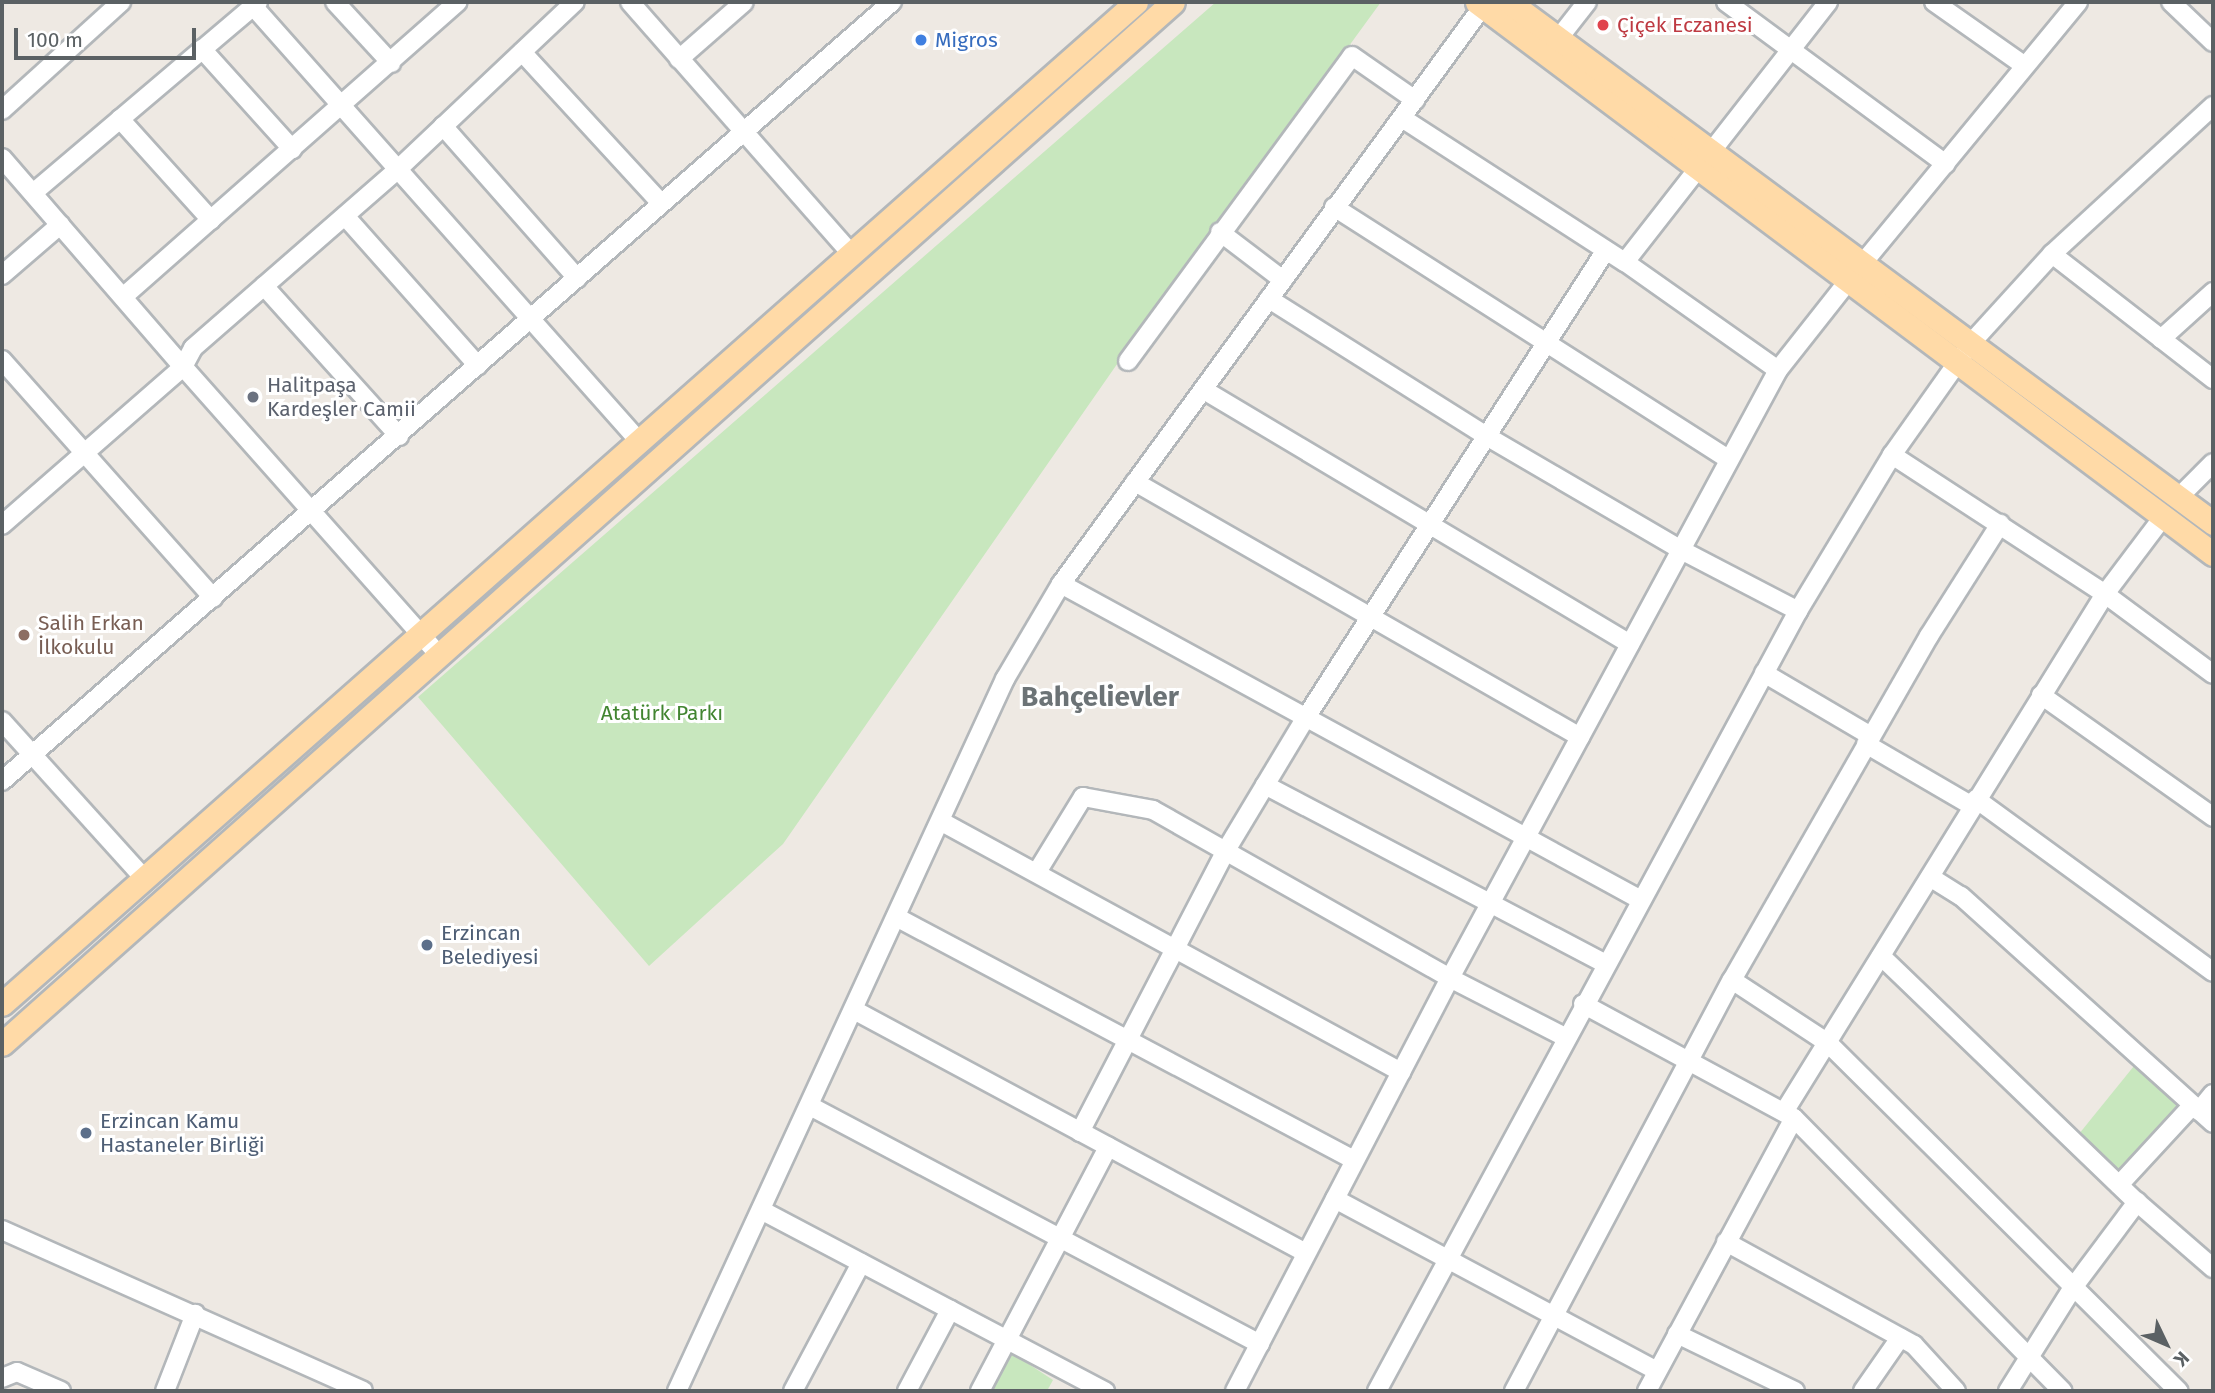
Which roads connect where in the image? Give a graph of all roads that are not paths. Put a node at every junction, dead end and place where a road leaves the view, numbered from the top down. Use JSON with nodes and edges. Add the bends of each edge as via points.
{"nodes":[{"id":1,"x":119,"y":2,"type":"edge"},
{"id":2,"x":335,"y":2,"type":"edge"},
{"id":3,"x":458,"y":2,"type":"edge"},
{"id":4,"x":575,"y":2,"type":"edge"},
{"id":5,"x":630,"y":2,"type":"edge"},
{"id":6,"x":744,"y":2,"type":"edge"},
{"id":7,"x":892,"y":2,"type":"edge"},
{"id":8,"x":1173,"y":2,"type":"edge"},
{"id":9,"x":1509,"y":2,"type":"edge"},
{"id":10,"x":1587,"y":2,"type":"edge"},
{"id":11,"x":1726,"y":2,"type":"edge"},
{"id":12,"x":1828,"y":2,"type":"edge"},
{"id":13,"x":1934,"y":2,"type":"edge"},
{"id":14,"x":2078,"y":2,"type":"edge"},
{"id":15,"x":2171,"y":2,"type":"edge"},
{"id":16,"x":256,"y":4,"type":"edge"},
{"id":17,"x":1480,"y":4,"type":"edge"},
{"id":18,"x":1122,"y":6,"type":"edge"},
{"id":19,"x":1558,"y":39,"type":"junction"},
{"id":20,"x":2213,"y":42,"type":"edge"},
{"id":21,"x":202,"y":49,"type":"junction"},
{"id":22,"x":1791,"y":50,"type":"junction"},
{"id":23,"x":522,"y":52,"type":"junction"},
{"id":24,"x":679,"y":59,"type":"junction"},
{"id":25,"x":391,"y":63,"type":"junction"},
{"id":26,"x":2025,"y":66,"type":"junction"},
{"id":27,"x":1415,"y":100,"type":"junction"},
{"id":28,"x":2213,"y":106,"type":"edge"},
{"id":29,"x":340,"y":108,"type":"junction"},
{"id":30,"x":2,"y":110,"type":"edge"},
{"id":31,"x":1402,"y":118,"type":"junction"},
{"id":32,"x":120,"y":119,"type":"junction"},
{"id":33,"x":443,"y":126,"type":"junction"},
{"id":34,"x":742,"y":131,"type":"junction"},
{"id":35,"x":292,"y":149,"type":"junction"},
{"id":36,"x":2,"y":158,"type":"edge"},
{"id":37,"x":1705,"y":162,"type":"junction"},
{"id":38,"x":1946,"y":164,"type":"junction"},
{"id":39,"x":396,"y":171,"type":"junction"},
{"id":40,"x":33,"y":193,"type":"junction"},
{"id":41,"x":661,"y":203,"type":"junction"},
{"id":42,"x":1334,"y":208,"type":"junction"},
{"id":43,"x":345,"y":216,"type":"junction"},
{"id":44,"x":211,"y":220,"type":"junction"},
{"id":45,"x":60,"y":225,"type":"junction"},
{"id":46,"x":1220,"y":232,"type":"junction"},
{"id":47,"x":1606,"y":250,"type":"junction"},
{"id":48,"x":851,"y":254,"type":"junction"},
{"id":49,"x":2052,"y":254,"type":"junction"},
{"id":50,"x":1625,"y":262,"type":"junction"},
{"id":51,"x":1856,"y":272,"type":"junction"},
{"id":52,"x":2,"y":275,"type":"edge"},
{"id":53,"x":577,"y":278,"type":"junction"},
{"id":54,"x":1283,"y":280,"type":"junction"},
{"id":55,"x":264,"y":286,"type":"junction"},
{"id":56,"x":2213,"y":292,"type":"edge"},
{"id":57,"x":123,"y":297,"type":"junction"},
{"id":58,"x":1269,"y":299,"type":"junction"},
{"id":59,"x":529,"y":321,"type":"junction"},
{"id":60,"x":2161,"y":338,"type":"junction"},
{"id":61,"x":1972,"y":342,"type":"junction"},
{"id":62,"x":1546,"y":344,"type":"junction"},
{"id":63,"x":1128,"y":361,"type":"dead end"},
{"id":64,"x":1956,"y":363,"type":"junction"},
{"id":65,"x":478,"y":366,"type":"junction"},
{"id":66,"x":183,"y":367,"type":"junction"},
{"id":67,"x":1778,"y":370,"type":"junction"},
{"id":68,"x":5,"y":371,"type":"edge"},
{"id":69,"x":2213,"y":379,"type":"edge"},
{"id":70,"x":1203,"y":390,"type":"junction"},
{"id":71,"x":399,"y":436,"type":"junction"},
{"id":72,"x":1488,"y":437,"type":"junction"},
{"id":73,"x":639,"y":441,"type":"junction"},
{"id":74,"x":85,"y":453,"type":"junction"},
{"id":75,"x":1892,"y":455,"type":"junction"},
{"id":76,"x":1729,"y":460,"type":"junction"},
{"id":77,"x":2213,"y":463,"type":"edge"},
{"id":78,"x":1135,"y":482,"type":"junction"},
{"id":79,"x":2179,"y":497,"type":"junction"},
{"id":80,"x":310,"y":514,"type":"junction"},
{"id":81,"x":2163,"y":517,"type":"junction"},
{"id":82,"x":2213,"y":523,"type":"edge"},
{"id":83,"x":2000,"y":524,"type":"junction"},
{"id":84,"x":2,"y":525,"type":"edge"},
{"id":85,"x":1432,"y":525,"type":"junction"},
{"id":86,"x":1681,"y":550,"type":"junction"},
{"id":87,"x":2213,"y":554,"type":"edge"},
{"id":88,"x":1061,"y":584,"type":"junction"},
{"id":89,"x":2105,"y":594,"type":"junction"},
{"id":90,"x":213,"y":598,"type":"junction"},
{"id":91,"x":1798,"y":611,"type":"junction"},
{"id":92,"x":1370,"y":617,"type":"junction"},
{"id":93,"x":420,"y":634,"type":"junction"},
{"id":94,"x":1630,"y":643,"type":"junction"},
{"id":95,"x":439,"y":655,"type":"junction"},
{"id":96,"x":1764,"y":673,"type":"junction"},
{"id":97,"x":2213,"y":674,"type":"edge"},
{"id":98,"x":2041,"y":695,"type":"junction"},
{"id":99,"x":1305,"y":719,"type":"junction"},
{"id":100,"x":2,"y":721,"type":"edge"},
{"id":101,"x":1580,"y":737,"type":"junction"},
{"id":102,"x":1868,"y":740,"type":"junction"},
{"id":103,"x":32,"y":754,"type":"junction"},
{"id":104,"x":2,"y":780,"type":"edge"},
{"id":105,"x":1265,"y":785,"type":"junction"},
{"id":106,"x":1974,"y":803,"type":"junction"},
{"id":107,"x":2213,"y":817,"type":"edge"},
{"id":108,"x":942,"y":822,"type":"junction"},
{"id":109,"x":1526,"y":836,"type":"junction"},
{"id":110,"x":1225,"y":852,"type":"junction"},
{"id":111,"x":1037,"y":872,"type":"junction"},
{"id":112,"x":1930,"y":877,"type":"junction"},
{"id":113,"x":144,"y":878,"type":"junction"},
{"id":114,"x":1641,"y":900,"type":"junction"},
{"id":115,"x":1490,"y":904,"type":"junction"},
{"id":116,"x":898,"y":918,"type":"junction"},
{"id":117,"x":1176,"y":949,"type":"junction"},
{"id":118,"x":1881,"y":956,"type":"junction"},
{"id":119,"x":1606,"y":964,"type":"junction"},
{"id":120,"x":2213,"y":972,"type":"edge"},
{"id":121,"x":1450,"y":978,"type":"junction"},
{"id":122,"x":1732,"y":980,"type":"junction"},
{"id":123,"x":2,"y":1004,"type":"edge"},
{"id":124,"x":1583,"y":1004,"type":"junction"},
{"id":125,"x":854,"y":1010,"type":"junction"},
{"id":126,"x":1565,"y":1037,"type":"junction"},
{"id":127,"x":1130,"y":1039,"type":"junction"},
{"id":128,"x":2,"y":1044,"type":"edge"},
{"id":129,"x":1828,"y":1044,"type":"junction"},
{"id":130,"x":1692,"y":1061,"type":"junction"},
{"id":131,"x":1401,"y":1072,"type":"junction"},
{"id":132,"x":2213,"y":1094,"type":"edge"},
{"id":133,"x":810,"y":1106,"type":"junction"},
{"id":134,"x":2202,"y":1113,"type":"edge"},
{"id":135,"x":1789,"y":1115,"type":"junction"},
{"id":136,"x":1080,"y":1132,"type":"junction"},
{"id":137,"x":1108,"y":1147,"type":"junction"},
{"id":138,"x":1354,"y":1160,"type":"junction"},
{"id":139,"x":2119,"y":1185,"type":"junction"},
{"id":140,"x":1335,"y":1199,"type":"junction"},
{"id":141,"x":2137,"y":1202,"type":"junction"},
{"id":142,"x":761,"y":1210,"type":"junction"},
{"id":143,"x":2,"y":1230,"type":"edge"},
{"id":144,"x":1063,"y":1238,"type":"junction"},
{"id":145,"x":1726,"y":1242,"type":"junction"},
{"id":146,"x":1307,"y":1254,"type":"junction"},
{"id":147,"x":1447,"y":1261,"type":"junction"},
{"id":148,"x":860,"y":1263,"type":"junction"},
{"id":149,"x":2213,"y":1268,"type":"edge"},
{"id":150,"x":2072,"y":1289,"type":"junction"},
{"id":151,"x":950,"y":1310,"type":"junction"},
{"id":152,"x":195,"y":1314,"type":"junction"},
{"id":153,"x":1555,"y":1318,"type":"junction"},
{"id":154,"x":1678,"y":1334,"type":"junction"},
{"id":155,"x":1900,"y":1338,"type":"junction"},
{"id":156,"x":1006,"y":1340,"type":"junction"},
{"id":157,"x":1259,"y":1344,"type":"junction"},
{"id":158,"x":2029,"y":1356,"type":"junction"},
{"id":159,"x":1657,"y":1371,"type":"junction"},
{"id":160,"x":2,"y":1378,"type":"edge"},
{"id":161,"x":682,"y":1390,"type":"edge"},
{"id":162,"x":61,"y":1391,"type":"edge"},
{"id":163,"x":165,"y":1391,"type":"edge"},
{"id":164,"x":363,"y":1391,"type":"edge"},
{"id":165,"x":793,"y":1391,"type":"edge"},
{"id":166,"x":907,"y":1391,"type":"edge"},
{"id":167,"x":980,"y":1391,"type":"edge"},
{"id":168,"x":1105,"y":1391,"type":"edge"},
{"id":169,"x":1235,"y":1391,"type":"edge"},
{"id":170,"x":1377,"y":1391,"type":"edge"},
{"id":171,"x":1514,"y":1391,"type":"edge"},
{"id":172,"x":1647,"y":1391,"type":"edge"},
{"id":173,"x":1795,"y":1391,"type":"edge"},
{"id":174,"x":1863,"y":1391,"type":"edge"},
{"id":175,"x":1956,"y":1391,"type":"edge"},
{"id":176,"x":2008,"y":1391,"type":"edge"},
{"id":177,"x":2063,"y":1391,"type":"edge"},
{"id":178,"x":2178,"y":1391,"type":"edge"}],
"edges":[{"from":1,"to":30,"type":"street"},
{"from":2,"to":25,"type":"street"},
{"from":3,"to":25,"type":"street"},
{"from":4,"to":23,"type":"street"},
{"from":5,"to":24,"type":"street"},
{"from":6,"to":24,"type":"street"},
{"from":7,"to":34,"type":"street"},
{"from":8,"to":95,"type":"main road"},
{"from":9,"to":19,"type":"main road"},
{"from":10,"to":19,"type":"street"},
{"from":11,"to":22,"type":"street"},
{"from":12,"to":22,"type":"street"},
{"from":13,"to":26,"type":"street"},
{"from":14,"to":26,"type":"street"},
{"from":15,"to":20,"type":"street"},
{"from":16,"to":21,"type":"street"},
{"from":16,"to":29,"type":"street"},
{"from":17,"to":27,"type":"street"},
{"from":17,"to":37,"type":"main road"},
{"from":18,"to":48,"type":"main road"},
{"from":19,"to":37,"type":"main road"},
{"from":21,"to":32,"type":"street"},
{"from":21,"to":35,"type":"street"},
{"from":22,"to":37,"type":"street"},
{"from":22,"to":38,"type":"street"},
{"from":23,"to":33,"type":"street"},
{"from":23,"to":41,"type":"street"},
{"from":24,"to":34,"type":"street"},
{"from":25,"to":29,"type":"street"},
{"from":26,"to":38,"type":"street"},
{"from":27,"to":31,"type":"street"},
{"from":27,"to":46,"type":"street","via":[[1352,56]]},
{"from":28,"to":49,"type":"street"},
{"from":29,"to":35,"type":"street"},
{"from":29,"to":39,"type":"street"},
{"from":31,"to":42,"type":"street"},
{"from":31,"to":47,"type":"street"},
{"from":32,"to":40,"type":"street"},
{"from":32,"to":44,"type":"street"},
{"from":33,"to":39,"type":"street"},
{"from":33,"to":53,"type":"street"},
{"from":34,"to":41,"type":"street"},
{"from":34,"to":48,"type":"street"},
{"from":35,"to":44,"type":"street"},
{"from":36,"to":40,"type":"street"},
{"from":37,"to":50,"type":"street"},
{"from":37,"to":51,"type":"main road"},
{"from":38,"to":51,"type":"street"},
{"from":39,"to":43,"type":"street"},
{"from":39,"to":59,"type":"street"},
{"from":40,"to":45,"type":"street"},
{"from":41,"to":53,"type":"street"},
{"from":42,"to":54,"type":"street"},
{"from":42,"to":62,"type":"street"},
{"from":43,"to":55,"type":"street"},
{"from":43,"to":65,"type":"street"},
{"from":44,"to":57,"type":"street"},
{"from":45,"to":52,"type":"street"},
{"from":45,"to":57,"type":"street"},
{"from":46,"to":54,"type":"street"},
{"from":46,"to":63,"type":"street"},
{"from":47,"to":50,"type":"street"},
{"from":47,"to":62,"type":"street"},
{"from":48,"to":73,"type":"main road"},
{"from":49,"to":60,"type":"street"},
{"from":49,"to":61,"type":"street"},
{"from":50,"to":67,"type":"street"},
{"from":51,"to":61,"type":"main road"},
{"from":51,"to":64,"type":"main road"},
{"from":51,"to":67,"type":"street"},
{"from":53,"to":59,"type":"street"},
{"from":54,"to":58,"type":"street"},
{"from":55,"to":66,"type":"street","via":[[193,348]]},
{"from":55,"to":71,"type":"street"},
{"from":56,"to":60,"type":"street"},
{"from":57,"to":66,"type":"street"},
{"from":58,"to":70,"type":"street"},
{"from":58,"to":72,"type":"street"},
{"from":59,"to":65,"type":"street"},
{"from":59,"to":73,"type":"street"},
{"from":60,"to":69,"type":"street"},
{"from":61,"to":64,"type":"street"},
{"from":61,"to":79,"type":"main road"},
{"from":62,"to":72,"type":"street"},
{"from":62,"to":76,"type":"street"},
{"from":64,"to":75,"type":"street"},
{"from":64,"to":81,"type":"main road"},
{"from":65,"to":71,"type":"street"},
{"from":66,"to":74,"type":"street"},
{"from":66,"to":80,"type":"street"},
{"from":67,"to":76,"type":"street"},
{"from":68,"to":74,"type":"street"},
{"from":70,"to":78,"type":"street"},
{"from":70,"to":85,"type":"street"},
{"from":71,"to":80,"type":"street"},
{"from":72,"to":85,"type":"street"},
{"from":72,"to":86,"type":"street"},
{"from":73,"to":93,"type":"main road"},
{"from":74,"to":84,"type":"street"},
{"from":74,"to":90,"type":"street"},
{"from":75,"to":83,"type":"street"},
{"from":75,"to":91,"type":"street"},
{"from":76,"to":86,"type":"street"},
{"from":77,"to":79,"type":"street"},
{"from":78,"to":88,"type":"street"},
{"from":78,"to":92,"type":"street"},
{"from":79,"to":82,"type":"main road"},
{"from":80,"to":90,"type":"street"},
{"from":80,"to":93,"type":"street"},
{"from":81,"to":87,"type":"main road"},
{"from":81,"to":89,"type":"street"},
{"from":83,"to":89,"type":"street"},
{"from":83,"to":102,"type":"street"},
{"from":85,"to":92,"type":"street"},
{"from":85,"to":94,"type":"street"},
{"from":86,"to":91,"type":"street"},
{"from":86,"to":94,"type":"street"},
{"from":88,"to":99,"type":"street"},
{"from":88,"to":108,"type":"street","via":[[1005,679]]},
{"from":89,"to":97,"type":"street"},
{"from":89,"to":98,"type":"street"},
{"from":90,"to":103,"type":"street"},
{"from":91,"to":96,"type":"street"},
{"from":92,"to":99,"type":"street"},
{"from":92,"to":101,"type":"street"},
{"from":93,"to":95,"type":"street"},
{"from":93,"to":113,"type":"main road"},
{"from":94,"to":101,"type":"street"},
{"from":95,"to":128,"type":"main road"},
{"from":96,"to":102,"type":"street"},
{"from":96,"to":114,"type":"street"},
{"from":98,"to":106,"type":"street"},
{"from":98,"to":107,"type":"street"},
{"from":99,"to":105,"type":"street"},
{"from":99,"to":109,"type":"street"},
{"from":100,"to":103,"type":"street"},
{"from":101,"to":109,"type":"street"},
{"from":102,"to":106,"type":"street"},
{"from":102,"to":122,"type":"street"},
{"from":103,"to":104,"type":"street"},
{"from":103,"to":113,"type":"street"},
{"from":105,"to":110,"type":"street"},
{"from":105,"to":115,"type":"street"},
{"from":106,"to":112,"type":"street"},
{"from":106,"to":120,"type":"street"},
{"from":108,"to":111,"type":"street"},
{"from":108,"to":116,"type":"street"},
{"from":109,"to":114,"type":"street"},
{"from":109,"to":115,"type":"street"},
{"from":110,"to":111,"type":"street","via":[[1153,810],[1083,797]]},
{"from":110,"to":117,"type":"street"},
{"from":110,"to":121,"type":"street"},
{"from":111,"to":117,"type":"street"},
{"from":112,"to":118,"type":"street"},
{"from":112,"to":134,"type":"street","via":[[1961,896]]},
{"from":113,"to":123,"type":"main road"},
{"from":114,"to":119,"type":"street"},
{"from":115,"to":119,"type":"street"},
{"from":115,"to":121,"type":"street"},
{"from":116,"to":125,"type":"street"},
{"from":116,"to":127,"type":"street"},
{"from":117,"to":127,"type":"street"},
{"from":117,"to":131,"type":"street"},
{"from":118,"to":129,"type":"street"},
{"from":118,"to":139,"type":"street"},
{"from":119,"to":124,"type":"street"},
{"from":121,"to":126,"type":"street"},
{"from":121,"to":131,"type":"street"},
{"from":122,"to":129,"type":"street"},
{"from":122,"to":130,"type":"street"},
{"from":124,"to":126,"type":"street"},
{"from":124,"to":130,"type":"street"},
{"from":125,"to":133,"type":"street"},
{"from":125,"to":136,"type":"street"},
{"from":126,"to":147,"type":"street"},
{"from":127,"to":136,"type":"street"},
{"from":127,"to":138,"type":"street"},
{"from":129,"to":135,"type":"street"},
{"from":129,"to":150,"type":"street"},
{"from":130,"to":135,"type":"street"},
{"from":130,"to":153,"type":"street"},
{"from":131,"to":138,"type":"street"},
{"from":132,"to":134,"type":"street"},
{"from":133,"to":142,"type":"street"},
{"from":133,"to":144,"type":"street"},
{"from":134,"to":139,"type":"street"},
{"from":135,"to":145,"type":"street"},
{"from":135,"to":158,"type":"street"},
{"from":136,"to":137,"type":"street"},
{"from":137,"to":144,"type":"street"},
{"from":137,"to":146,"type":"street"},
{"from":138,"to":140,"type":"street"},
{"from":139,"to":141,"type":"street"},
{"from":140,"to":146,"type":"street"},
{"from":140,"to":147,"type":"street"},
{"from":141,"to":149,"type":"street"},
{"from":141,"to":150,"type":"street"},
{"from":142,"to":148,"type":"street"},
{"from":142,"to":161,"type":"street"},
{"from":143,"to":152,"type":"street"},
{"from":144,"to":156,"type":"street"},
{"from":144,"to":157,"type":"street"},
{"from":145,"to":154,"type":"street"},
{"from":145,"to":155,"type":"street"},
{"from":146,"to":157,"type":"street"},
{"from":147,"to":153,"type":"street"},
{"from":147,"to":170,"type":"street"},
{"from":148,"to":151,"type":"street"},
{"from":148,"to":165,"type":"street"},
{"from":150,"to":158,"type":"street"},
{"from":150,"to":178,"type":"street"},
{"from":151,"to":156,"type":"street"},
{"from":151,"to":166,"type":"street"},
{"from":152,"to":163,"type":"street"},
{"from":152,"to":164,"type":"street"},
{"from":153,"to":159,"type":"street"},
{"from":153,"to":171,"type":"street"},
{"from":154,"to":159,"type":"street"},
{"from":154,"to":173,"type":"street"},
{"from":155,"to":174,"type":"street"},
{"from":155,"to":175,"type":"street","via":[[1914,1345]]},
{"from":156,"to":167,"type":"street"},
{"from":156,"to":168,"type":"street"},
{"from":157,"to":169,"type":"street"},
{"from":158,"to":176,"type":"street"},
{"from":158,"to":177,"type":"street"},
{"from":159,"to":172,"type":"street"},
{"from":160,"to":162,"type":"street","via":[[17,1372]]}]}
